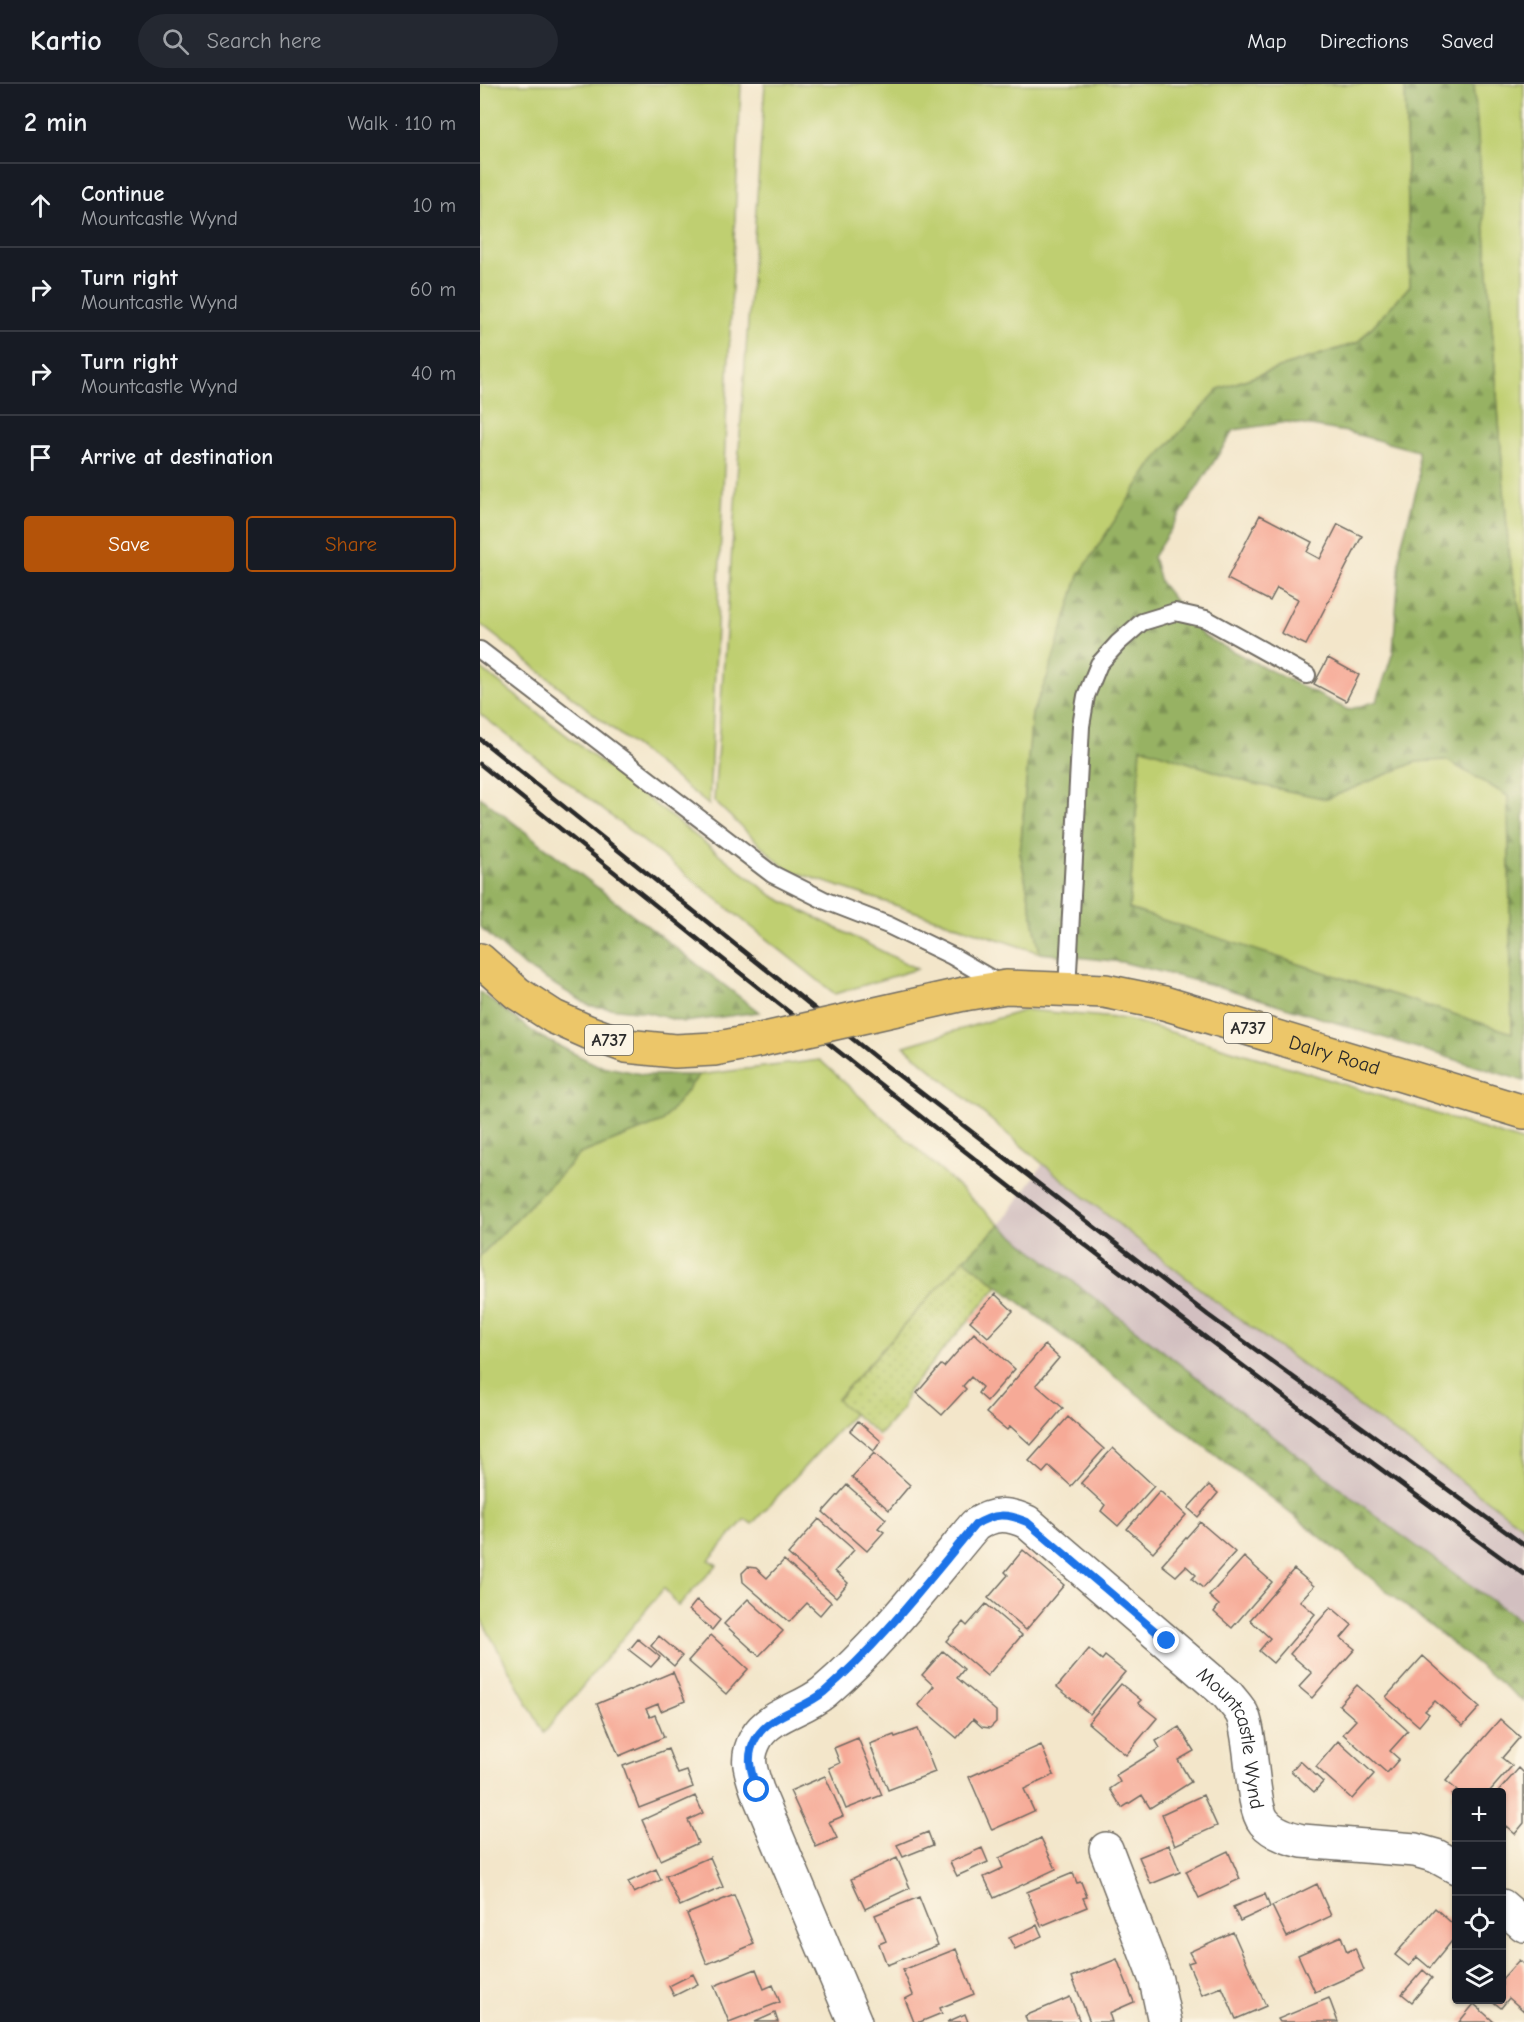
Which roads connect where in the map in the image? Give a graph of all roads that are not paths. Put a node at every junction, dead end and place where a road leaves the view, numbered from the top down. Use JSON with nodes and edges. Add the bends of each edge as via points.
{"nodes":[{"id":1,"x":480,"y":650,"type":"edge"},
{"id":2,"x":1307,"y":675,"type":"dead end"},
{"id":3,"x":480,"y":960,"type":"edge"},
{"id":4,"x":1006,"y":987,"type":"junction"},
{"id":5,"x":1067,"y":990,"type":"junction"},
{"id":6,"x":1524,"y":1112,"type":"edge"},
{"id":7,"x":1106,"y":1849,"type":"dead end"},
{"id":8,"x":1452,"y":1865,"type":"edge"},
{"id":9,"x":1506,"y":1909,"type":"edge"},
{"id":10,"x":1524,"y":1925,"type":"edge"},
{"id":11,"x":855,"y":2022,"type":"edge"},
{"id":12,"x":1165,"y":2022,"type":"edge"}],
"edges":[{"from":1,"to":4,"type":"lane","via":[[772,874],[888,925]]},
{"from":2,"to":5,"type":"lane","via":[[1206,619],[1175,612],[1142,622],[1099,664],[1086,696],[1081,726]]},
{"from":3,"to":4,"type":"highway","name":"Dalry Road","number":"A737","bridge":true,"via":[[517,993],[554,1017],[626,1046],[675,1051],[714,1049]]},
{"from":4,"to":5,"type":"highway","name":"Dalry Road","number":"A737"},
{"from":5,"to":6,"type":"highway","name":"Dalry Road","number":"A737","via":[[1105,991],[1164,1003]]},
{"from":7,"to":12,"type":"street","via":[[1156,1980]]},
{"from":8,"to":11,"type":"street","name":"Mountcastle Wynd","via":[[1415,1850],[1288,1838],[1264,1822],[1258,1808],[1246,1724],[1227,1694],[1027,1522],[1015,1517],[988,1517],[975,1525],[868,1650],[822,1694],[770,1722],[750,1751],[749,1765],[757,1790]]},
{"from":9,"to":10,"type":"street"}]}
